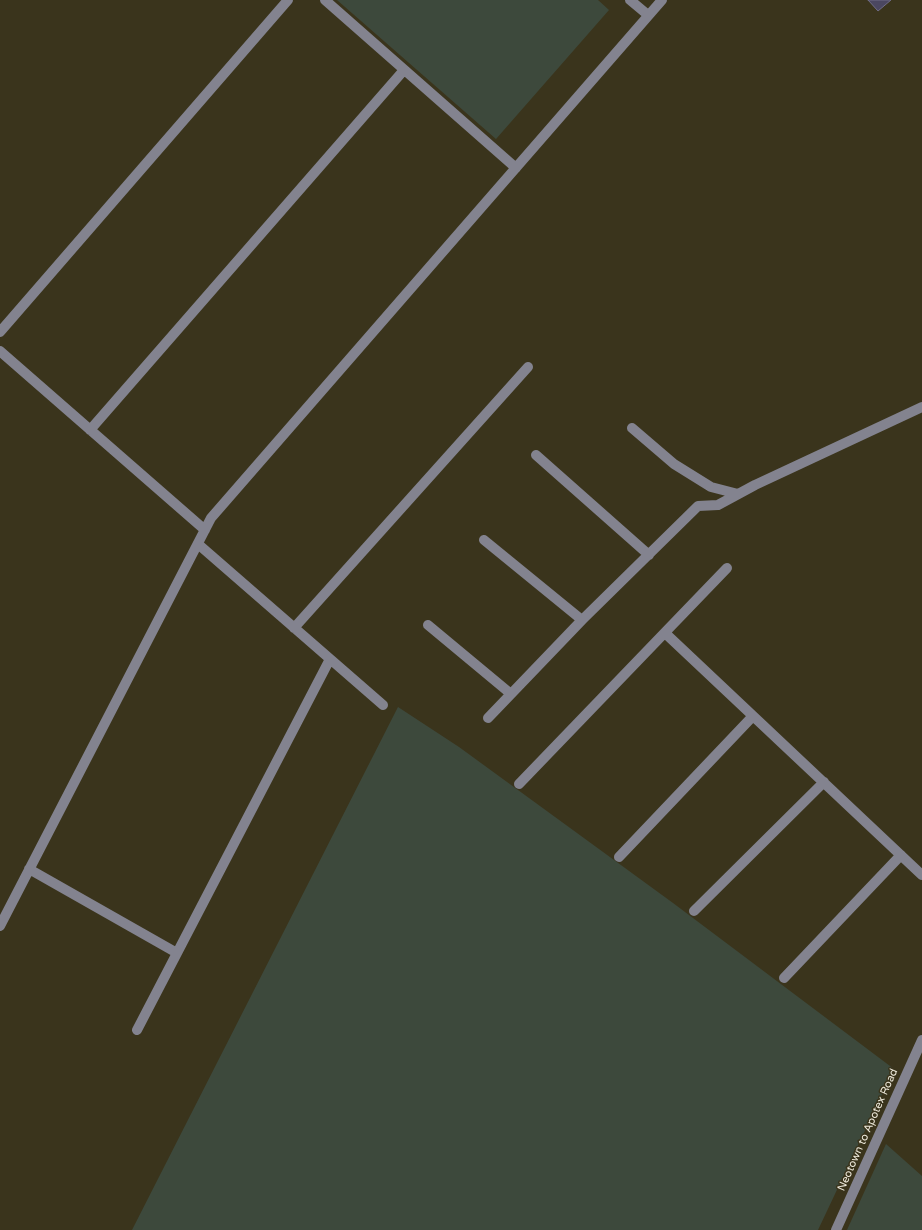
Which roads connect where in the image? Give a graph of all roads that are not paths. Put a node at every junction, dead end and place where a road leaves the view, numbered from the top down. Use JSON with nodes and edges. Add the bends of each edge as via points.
{"nodes":[{"id":1,"x":288,"y":0,"type":"edge"},
{"id":2,"x":325,"y":0,"type":"edge"},
{"id":3,"x":630,"y":0,"type":"edge"},
{"id":4,"x":662,"y":0,"type":"edge"},
{"id":5,"x":648,"y":16,"type":"junction"},
{"id":6,"x":404,"y":70,"type":"junction"},
{"id":7,"x":516,"y":168,"type":"junction"},
{"id":8,"x":0,"y":332,"type":"edge"},
{"id":9,"x":0,"y":351,"type":"edge"},
{"id":10,"x":528,"y":367,"type":"dead end"},
{"id":11,"x":922,"y":407,"type":"edge"},
{"id":12,"x":632,"y":428,"type":"dead end"},
{"id":13,"x":90,"y":430,"type":"junction"},
{"id":14,"x":536,"y":455,"type":"dead end"},
{"id":15,"x":738,"y":494,"type":"junction"},
{"id":16,"x":205,"y":530,"type":"junction"},
{"id":17,"x":484,"y":540,"type":"dead end"},
{"id":18,"x":198,"y":544,"type":"junction"},
{"id":19,"x":649,"y":555,"type":"junction"},
{"id":20,"x":728,"y":568,"type":"dead end"},
{"id":21,"x":582,"y":620,"type":"junction"},
{"id":22,"x":428,"y":625,"type":"dead end"},
{"id":23,"x":294,"y":628,"type":"junction"},
{"id":24,"x":665,"y":633,"type":"junction"},
{"id":25,"x":330,"y":659,"type":"junction"},
{"id":26,"x":511,"y":694,"type":"junction"},
{"id":27,"x":383,"y":705,"type":"dead end"},
{"id":28,"x":753,"y":716,"type":"junction"},
{"id":29,"x":488,"y":718,"type":"dead end"},
{"id":30,"x":824,"y":782,"type":"junction"},
{"id":31,"x":519,"y":784,"type":"dead end"},
{"id":32,"x":901,"y":855,"type":"junction"},
{"id":33,"x":619,"y":857,"type":"dead end"},
{"id":34,"x":29,"y":869,"type":"junction"},
{"id":35,"x":922,"y":875,"type":"edge"},
{"id":36,"x":694,"y":911,"type":"dead end"},
{"id":37,"x":0,"y":926,"type":"edge"},
{"id":38,"x":177,"y":953,"type":"junction"},
{"id":39,"x":784,"y":978,"type":"dead end"},
{"id":40,"x":137,"y":1030,"type":"dead end"},
{"id":41,"x":922,"y":1040,"type":"edge"},
{"id":42,"x":836,"y":1230,"type":"edge"}],
"edges":[{"from":1,"to":8,"type":"street"},
{"from":2,"to":6,"type":"street"},
{"from":3,"to":5,"type":"street"},
{"from":4,"to":5,"type":"street"},
{"from":5,"to":7,"type":"street"},
{"from":6,"to":7,"type":"street"},
{"from":6,"to":13,"type":"street"},
{"from":7,"to":16,"type":"street","via":[[211,518]]},
{"from":9,"to":13,"type":"street"},
{"from":10,"to":23,"type":"street"},
{"from":11,"to":15,"type":"street"},
{"from":12,"to":15,"type":"street","via":[[674,464],[711,487]]},
{"from":13,"to":16,"type":"street"},
{"from":14,"to":19,"type":"street"},
{"from":15,"to":19,"type":"street","via":[[718,505],[698,506]]},
{"from":16,"to":18,"type":"street"},
{"from":17,"to":21,"type":"street"},
{"from":18,"to":23,"type":"street"},
{"from":18,"to":34,"type":"street"},
{"from":19,"to":21,"type":"street"},
{"from":20,"to":24,"type":"street"},
{"from":21,"to":26,"type":"street"},
{"from":22,"to":26,"type":"street"},
{"from":23,"to":25,"type":"street"},
{"from":24,"to":28,"type":"street"},
{"from":24,"to":31,"type":"street"},
{"from":25,"to":27,"type":"street"},
{"from":25,"to":38,"type":"street"},
{"from":26,"to":29,"type":"street"},
{"from":28,"to":30,"type":"street"},
{"from":28,"to":33,"type":"street"},
{"from":30,"to":32,"type":"street"},
{"from":30,"to":36,"type":"street"},
{"from":32,"to":35,"type":"street"},
{"from":32,"to":39,"type":"street"},
{"from":34,"to":37,"type":"street"},
{"from":34,"to":38,"type":"street"},
{"from":38,"to":40,"type":"street"},
{"from":41,"to":42,"type":"street","name":"Neotown to Apotex Road"}]}
